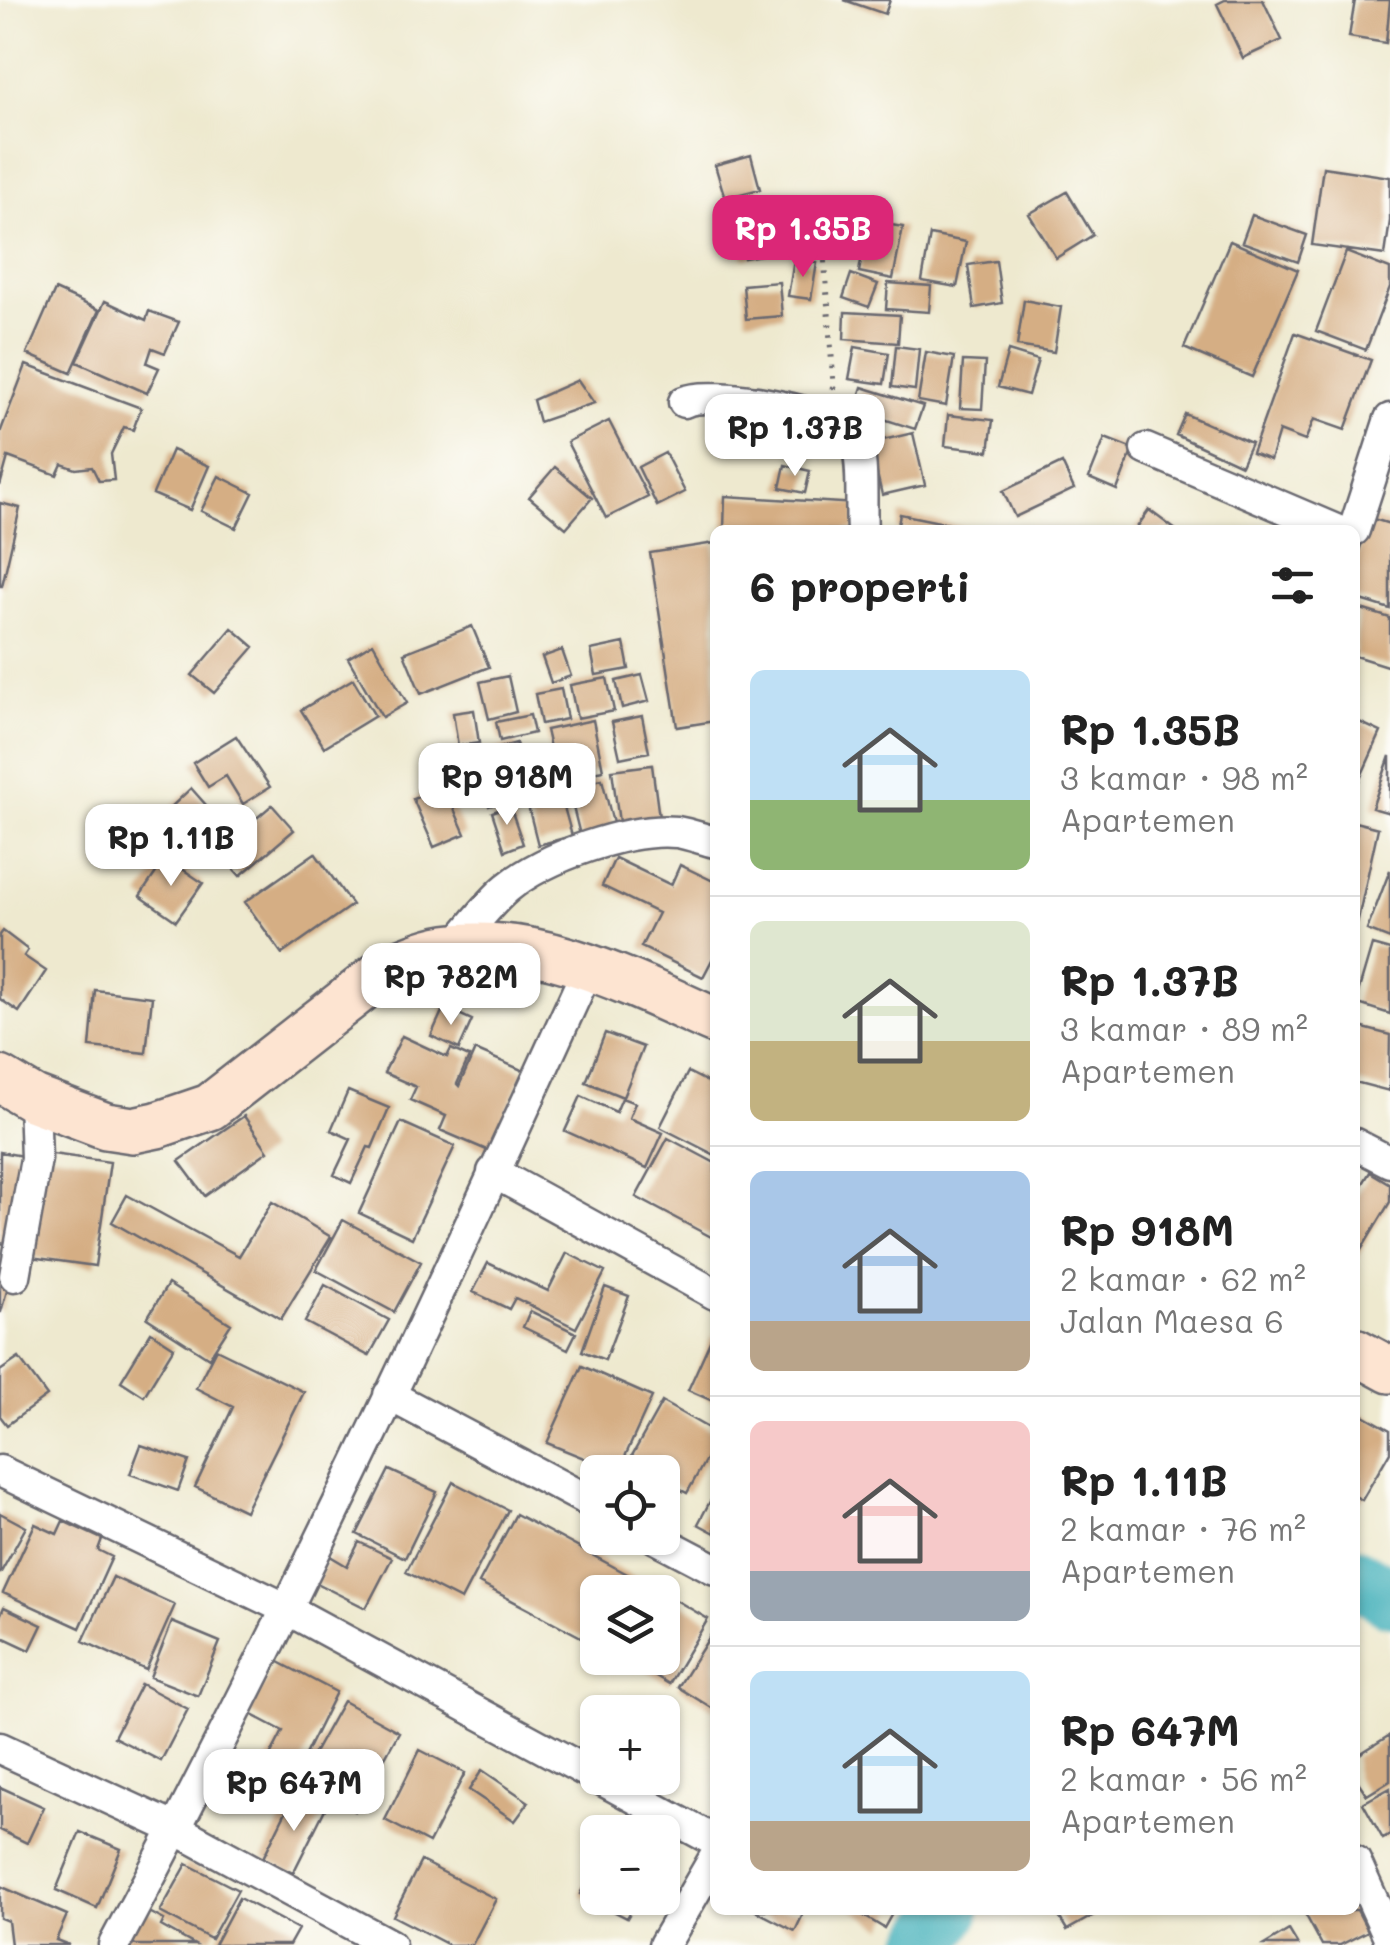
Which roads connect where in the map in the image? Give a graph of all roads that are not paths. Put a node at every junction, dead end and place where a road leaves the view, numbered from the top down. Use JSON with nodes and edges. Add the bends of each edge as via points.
{"nodes":[{"id":1,"x":684,"y":402,"type":"dead end"},
{"id":2,"x":1390,"y":418,"type":"edge"},
{"id":3,"x":1146,"y":449,"type":"dead end"},
{"id":4,"x":862,"y":525,"type":"edge"},
{"id":5,"x":1324,"y":525,"type":"edge"},
{"id":6,"x":1356,"y":525,"type":"edge"},
{"id":7,"x":710,"y":841,"type":"edge"},
{"id":8,"x":454,"y":947,"type":"junction"},
{"id":9,"x":589,"y":966,"type":"junction"},
{"id":10,"x":710,"y":1018,"type":"edge"},
{"id":11,"x":17,"y":1089,"type":"edge"},
{"id":12,"x":1360,"y":1147,"type":"edge"},
{"id":13,"x":1390,"y":1162,"type":"edge"},
{"id":14,"x":493,"y":1172,"type":"junction"},
{"id":15,"x":15,"y":1276,"type":"dead end"},
{"id":16,"x":710,"y":1291,"type":"edge"},
{"id":17,"x":1360,"y":1354,"type":"edge"},
{"id":18,"x":1390,"y":1370,"type":"edge"},
{"id":19,"x":390,"y":1395,"type":"junction"},
{"id":20,"x":0,"y":1470,"type":"edge"},
{"id":21,"x":580,"y":1496,"type":"edge"},
{"id":22,"x":680,"y":1551,"type":"edge"},
{"id":23,"x":710,"y":1566,"type":"edge"},
{"id":24,"x":284,"y":1608,"type":"junction"},
{"id":25,"x":0,"y":1748,"type":"edge"},
{"id":26,"x":176,"y":1828,"type":"junction"},
{"id":27,"x":710,"y":1838,"type":"edge"},
{"id":28,"x":710,"y":1867,"type":"edge"},
{"id":29,"x":1360,"y":1872,"type":"edge"},
{"id":30,"x":1390,"y":1939,"type":"edge"},
{"id":31,"x":114,"y":1945,"type":"edge"},
{"id":32,"x":390,"y":1945,"type":"edge"},
{"id":33,"x":664,"y":1945,"type":"edge"}],
"edges":[{"from":1,"to":4,"type":"street","via":[[733,398],[836,423],[858,448]]},
{"from":2,"to":6,"type":"street"},
{"from":3,"to":5,"type":"street"},
{"from":7,"to":8,"type":"street","via":[[648,833],[585,847],[507,888]]},
{"from":8,"to":9,"type":"street","via":[[518,948]]},
{"from":8,"to":11,"type":"street","via":[[388,968],[210,1107],[186,1117],[133,1130],[106,1126]]},
{"from":9,"to":10,"type":"street"},
{"from":9,"to":14,"type":"street"},
{"from":11,"to":15,"type":"street","via":[[36,1159]]},
{"from":12,"to":13,"type":"street"},
{"from":14,"to":16,"type":"street"},
{"from":14,"to":19,"type":"street"},
{"from":17,"to":18,"type":"street"},
{"from":19,"to":21,"type":"street"},
{"from":19,"to":24,"type":"street"},
{"from":20,"to":24,"type":"street"},
{"from":22,"to":23,"type":"street"},
{"from":24,"to":26,"type":"street"},
{"from":24,"to":27,"type":"street"},
{"from":25,"to":26,"type":"street"},
{"from":26,"to":31,"type":"street"},
{"from":26,"to":32,"type":"street"},
{"from":28,"to":33,"type":"street"},
{"from":29,"to":30,"type":"street"}]}
